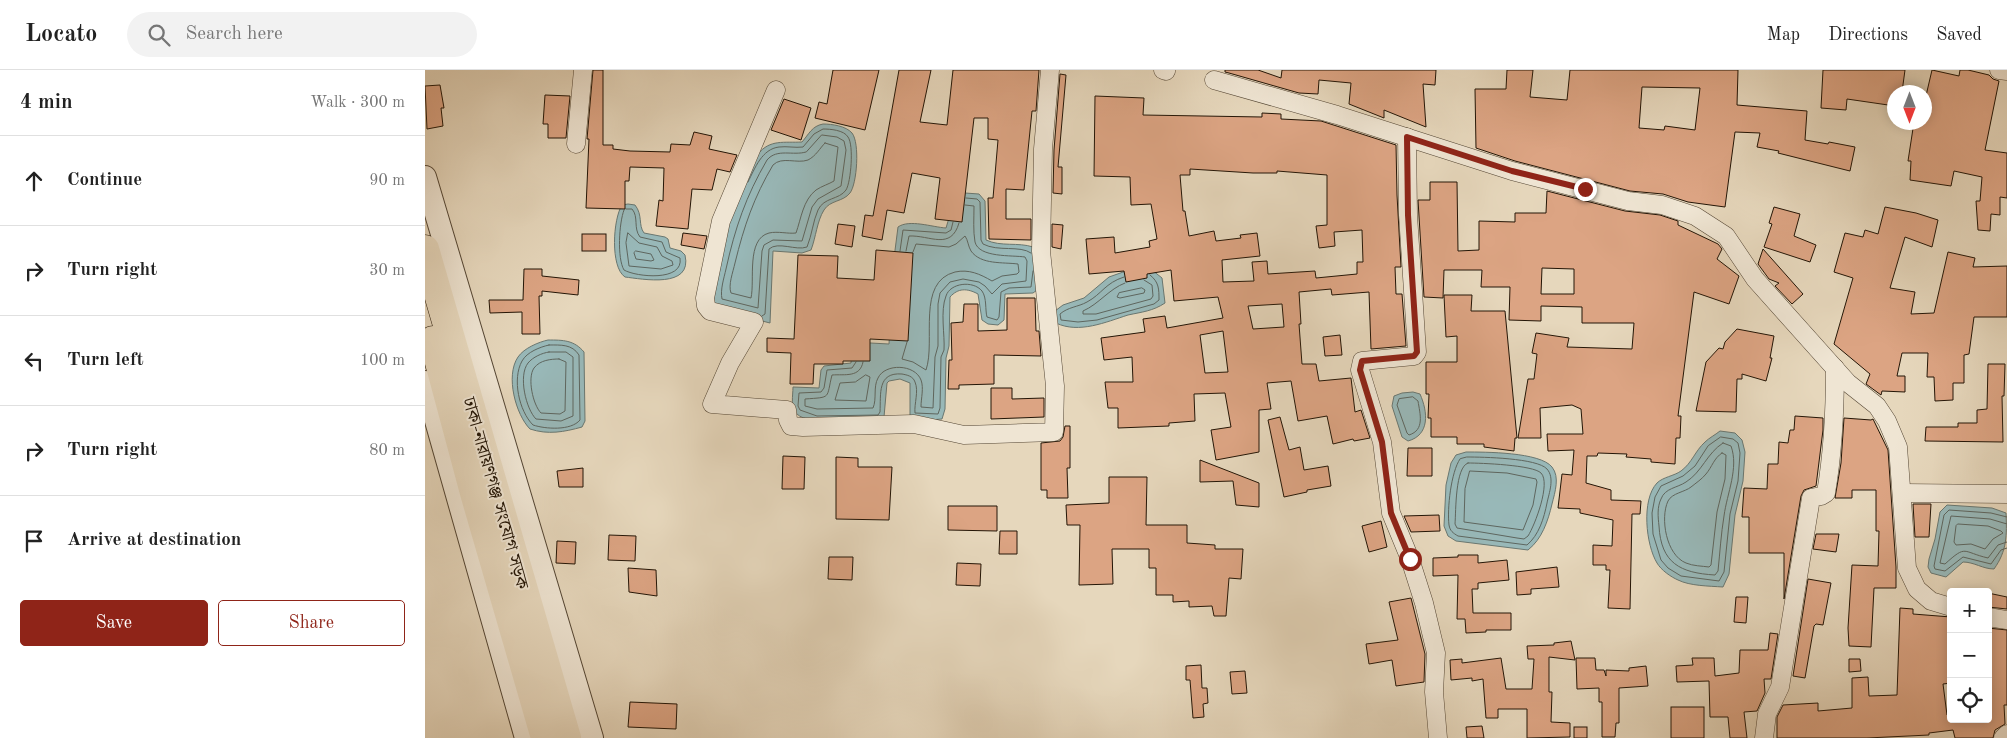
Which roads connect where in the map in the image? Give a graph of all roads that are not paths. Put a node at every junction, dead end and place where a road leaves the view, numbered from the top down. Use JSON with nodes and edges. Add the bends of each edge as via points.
{"nodes":[{"id":1,"x":583,"y":70,"type":"edge"},
{"id":2,"x":1051,"y":70,"type":"edge"},
{"id":3,"x":1999,"y":70,"type":"edge"},
{"id":4,"x":2007,"y":71,"type":"edge"},
{"id":5,"x":1214,"y":80,"type":"dead end"},
{"id":6,"x":776,"y":90,"type":"dead end"},
{"id":7,"x":1407,"y":137,"type":"junction"},
{"id":8,"x":576,"y":144,"type":"dead end"},
{"id":9,"x":425,"y":177,"type":"edge"},
{"id":10,"x":425,"y":249,"type":"edge"},
{"id":11,"x":425,"y":312,"type":"edge"},
{"id":12,"x":441,"y":335,"type":"junction"},
{"id":13,"x":1835,"y":368,"type":"junction"},
{"id":14,"x":425,"y":382,"type":"edge"},
{"id":15,"x":460,"y":401,"type":"junction"},
{"id":16,"x":1902,"y":493,"type":"junction"},
{"id":17,"x":2007,"y":494,"type":"edge"},
{"id":18,"x":1947,"y":606,"type":"edge"},
{"id":19,"x":1992,"y":618,"type":"edge"},
{"id":20,"x":2007,"y":620,"type":"edge"},
{"id":21,"x":2007,"y":734,"type":"edge"},
{"id":22,"x":526,"y":738,"type":"edge"},
{"id":23,"x":545,"y":738,"type":"edge"},
{"id":24,"x":567,"y":738,"type":"edge"},
{"id":25,"x":592,"y":738,"type":"edge"},
{"id":26,"x":1438,"y":738,"type":"edge"},
{"id":27,"x":1764,"y":738,"type":"edge"},
{"id":28,"x":2003,"y":738,"type":"edge"}],
"edges":[{"from":1,"to":8,"type":"street"},
{"from":2,"to":6,"type":"street","via":[[1043,149],[1041,252],[1055,386],[1054,432],[964,435],[914,424],[803,427],[791,426],[787,410],[713,404],[730,364],[754,322],[710,311],[706,306],[706,291],[721,221]]},
{"from":3,"to":4,"type":"street"},
{"from":5,"to":7,"type":"street"},
{"from":7,"to":13,"type":"street","via":[[1512,171],[1628,201],[1662,205],[1695,216],[1726,236],[1755,279]]},
{"from":7,"to":26,"type":"street","via":[[1408,215],[1417,352],[1414,356],[1362,361],[1360,370],[1382,442],[1391,513],[1410,559],[1437,653],[1434,692]]},
{"from":9,"to":15,"type":"street"},
{"from":10,"to":12,"type":"main road","name":"ঢাকা-নারায়ণগঞ্জ সংযোগ সড়ক"},
{"from":11,"to":12,"type":"main road","name":"ঢাকা-নারায়ণগঞ্জ সংযোগ সড়ক"},
{"from":12,"to":15,"type":"main road","name":"ঢাকা-নারায়ণগঞ্জ সংযোগ সড়ক"},
{"from":13,"to":16,"type":"street","via":[[1877,406],[1887,421],[1898,447]]},
{"from":13,"to":27,"type":"street","via":[[1830,474],[1826,493],[1811,498],[1782,679],[1767,714]]},
{"from":14,"to":15,"type":"street"},
{"from":15,"to":22,"type":"street"},
{"from":15,"to":23,"type":"main road","name":"ঢাকা-নারায়ণগঞ্জ সংযোগ সড়ক"},
{"from":15,"to":24,"type":"main road","name":"ঢাকা-নারায়ণগঞ্জ সংযোগ সড়ক"},
{"from":15,"to":25,"type":"street"},
{"from":16,"to":17,"type":"street"},
{"from":16,"to":18,"type":"street","via":[[1907,568],[1917,589],[1931,601]]},
{"from":19,"to":20,"type":"street"},
{"from":21,"to":28,"type":"street"}]}
